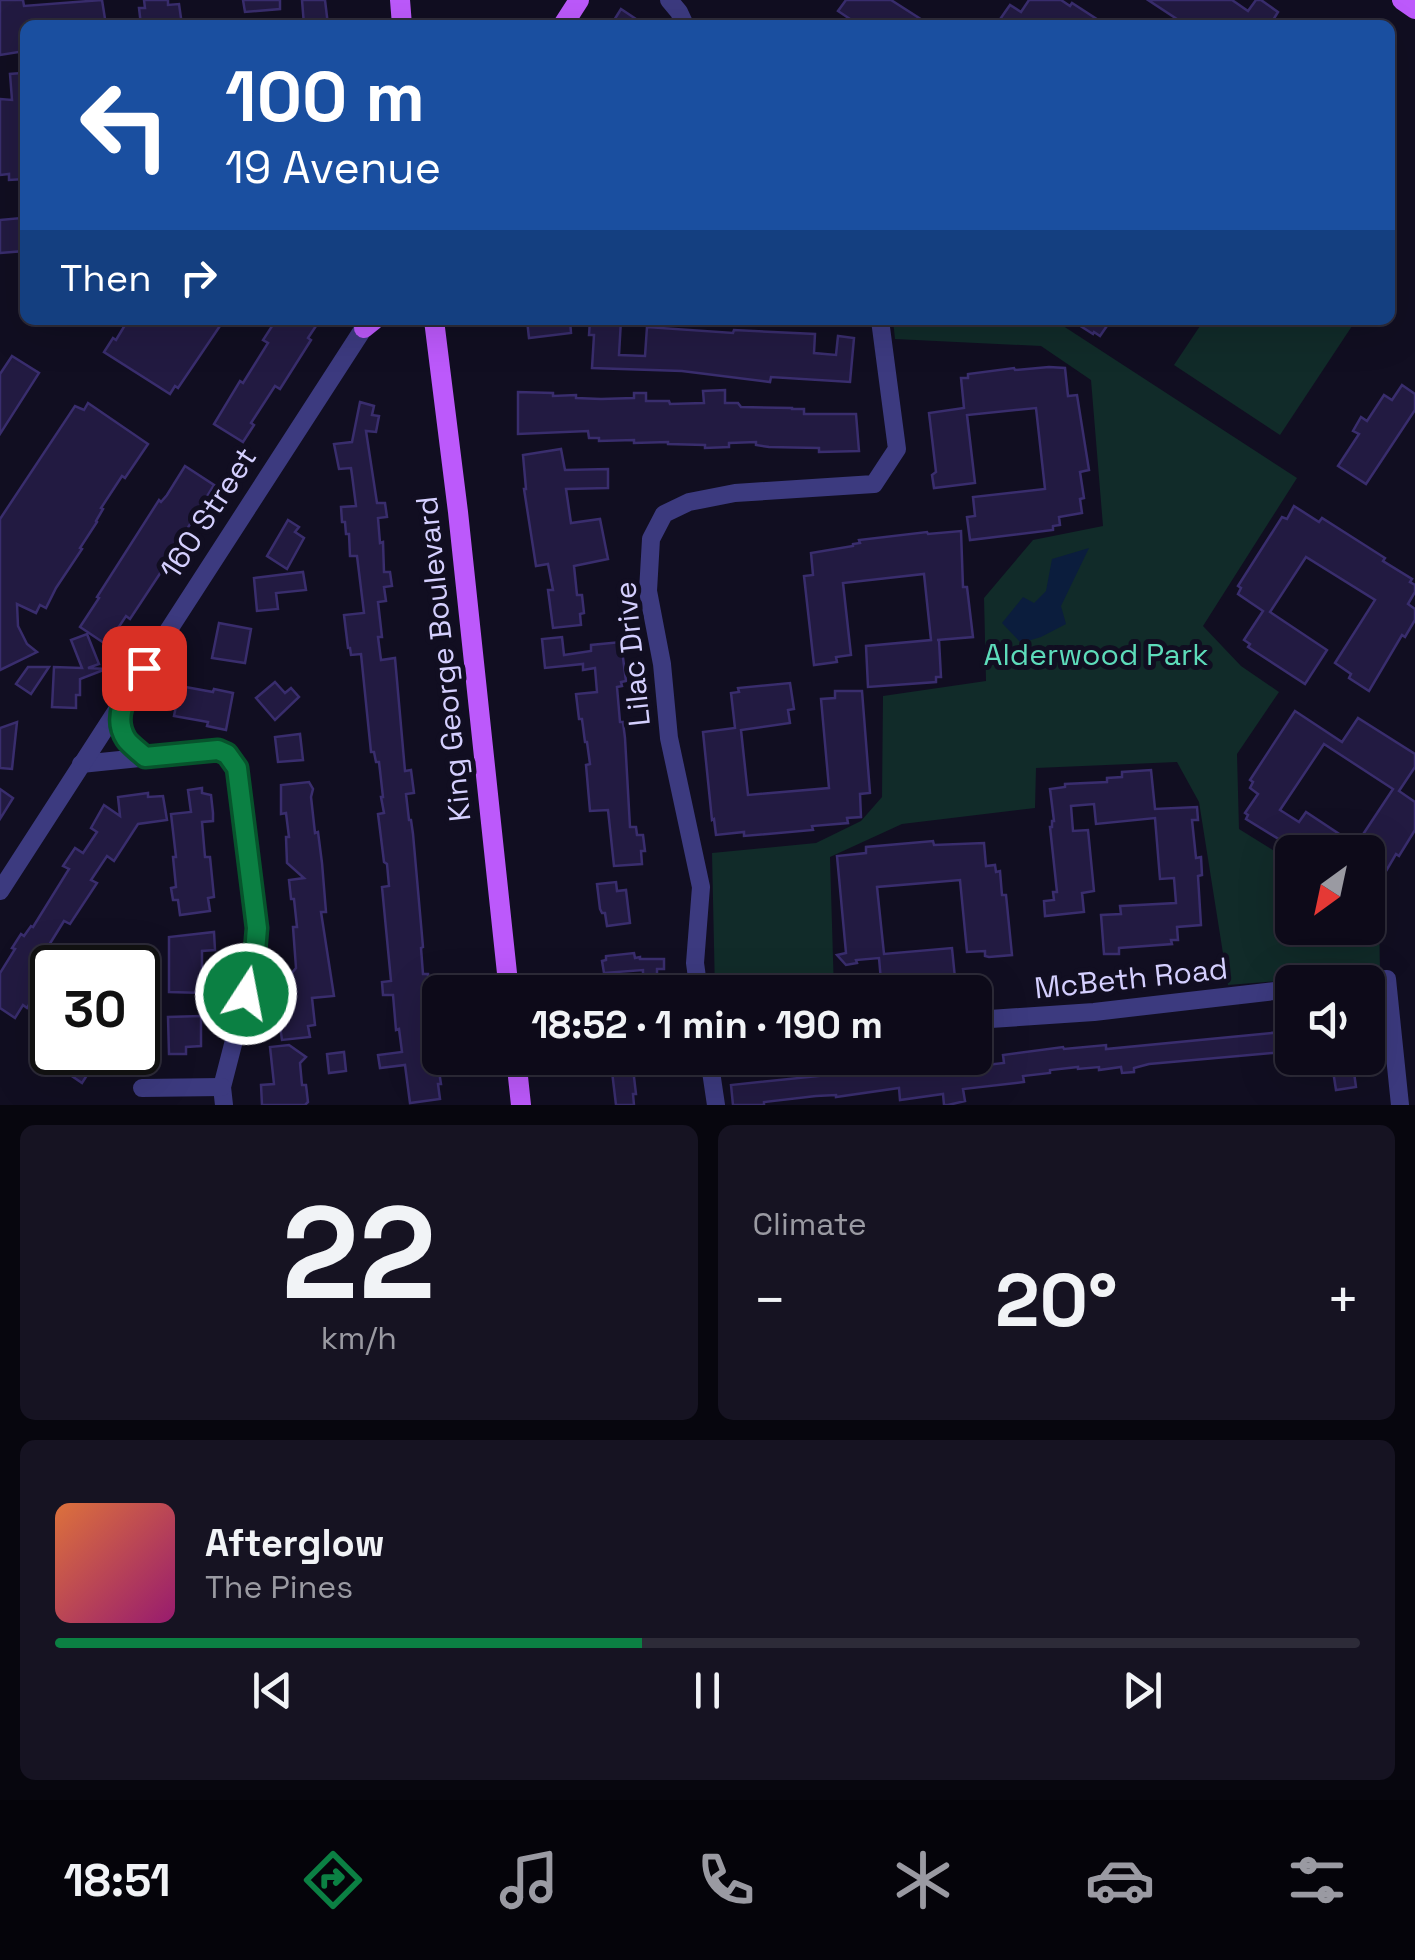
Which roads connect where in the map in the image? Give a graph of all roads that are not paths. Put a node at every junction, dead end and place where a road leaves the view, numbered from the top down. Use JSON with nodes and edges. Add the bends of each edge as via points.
{"nodes":[{"id":1,"x":668,"y":0,"type":"edge"},
{"id":2,"x":1402,"y":0,"type":"edge"},
{"id":3,"x":1415,"y":9,"type":"edge"},
{"id":4,"x":683,"y":20,"type":"edge"},
{"id":5,"x":368,"y":325,"type":"edge"},
{"id":6,"x":881,"y":325,"type":"edge"},
{"id":7,"x":435,"y":329,"type":"edge"},
{"id":8,"x":124,"y":698,"type":"junction"},
{"id":9,"x":145,"y":757,"type":"junction"},
{"id":10,"x":81,"y":764,"type":"junction"},
{"id":11,"x":0,"y":891,"type":"edge"},
{"id":12,"x":507,"y":975,"type":"edge"},
{"id":13,"x":697,"y":975,"type":"edge"},
{"id":14,"x":1385,"y":979,"type":"edge"},
{"id":15,"x":1275,"y":991,"type":"edge"},
{"id":16,"x":992,"y":1019,"type":"edge"},
{"id":17,"x":518,"y":1075,"type":"edge"},
{"id":18,"x":712,"y":1075,"type":"edge"},
{"id":19,"x":142,"y":1088,"type":"dead end"},
{"id":20,"x":1405,"y":1094,"type":"edge"},
{"id":21,"x":223,"y":1096,"type":"edge"},
{"id":22,"x":521,"y":1105,"type":"edge"},
{"id":23,"x":716,"y":1105,"type":"edge"}],
"edges":[{"from":1,"to":4,"type":"street"},
{"from":2,"to":3,"type":"main road"},
{"from":5,"to":8,"type":"street","name":"160 Street"},
{"from":6,"to":13,"type":"street","name":"Lilac Drive","via":[[897,449],[874,484],[689,502],[664,514],[652,539],[648,591],[669,738],[701,887]]},
{"from":7,"to":12,"type":"main road","name":"King George Boulevard"},
{"from":8,"to":9,"type":"street","via":[[125,738]]},
{"from":8,"to":10,"type":"street","name":"160 Street"},
{"from":9,"to":10,"type":"street"},
{"from":9,"to":21,"type":"street","via":[[218,750],[237,768],[257,928]]},
{"from":10,"to":11,"type":"street","name":"160 Street"},
{"from":14,"to":20,"type":"street"},
{"from":15,"to":16,"type":"street","name":"McBeth Road"},
{"from":17,"to":22,"type":"main road"},
{"from":18,"to":23,"type":"street"},
{"from":19,"to":21,"type":"street"}]}
